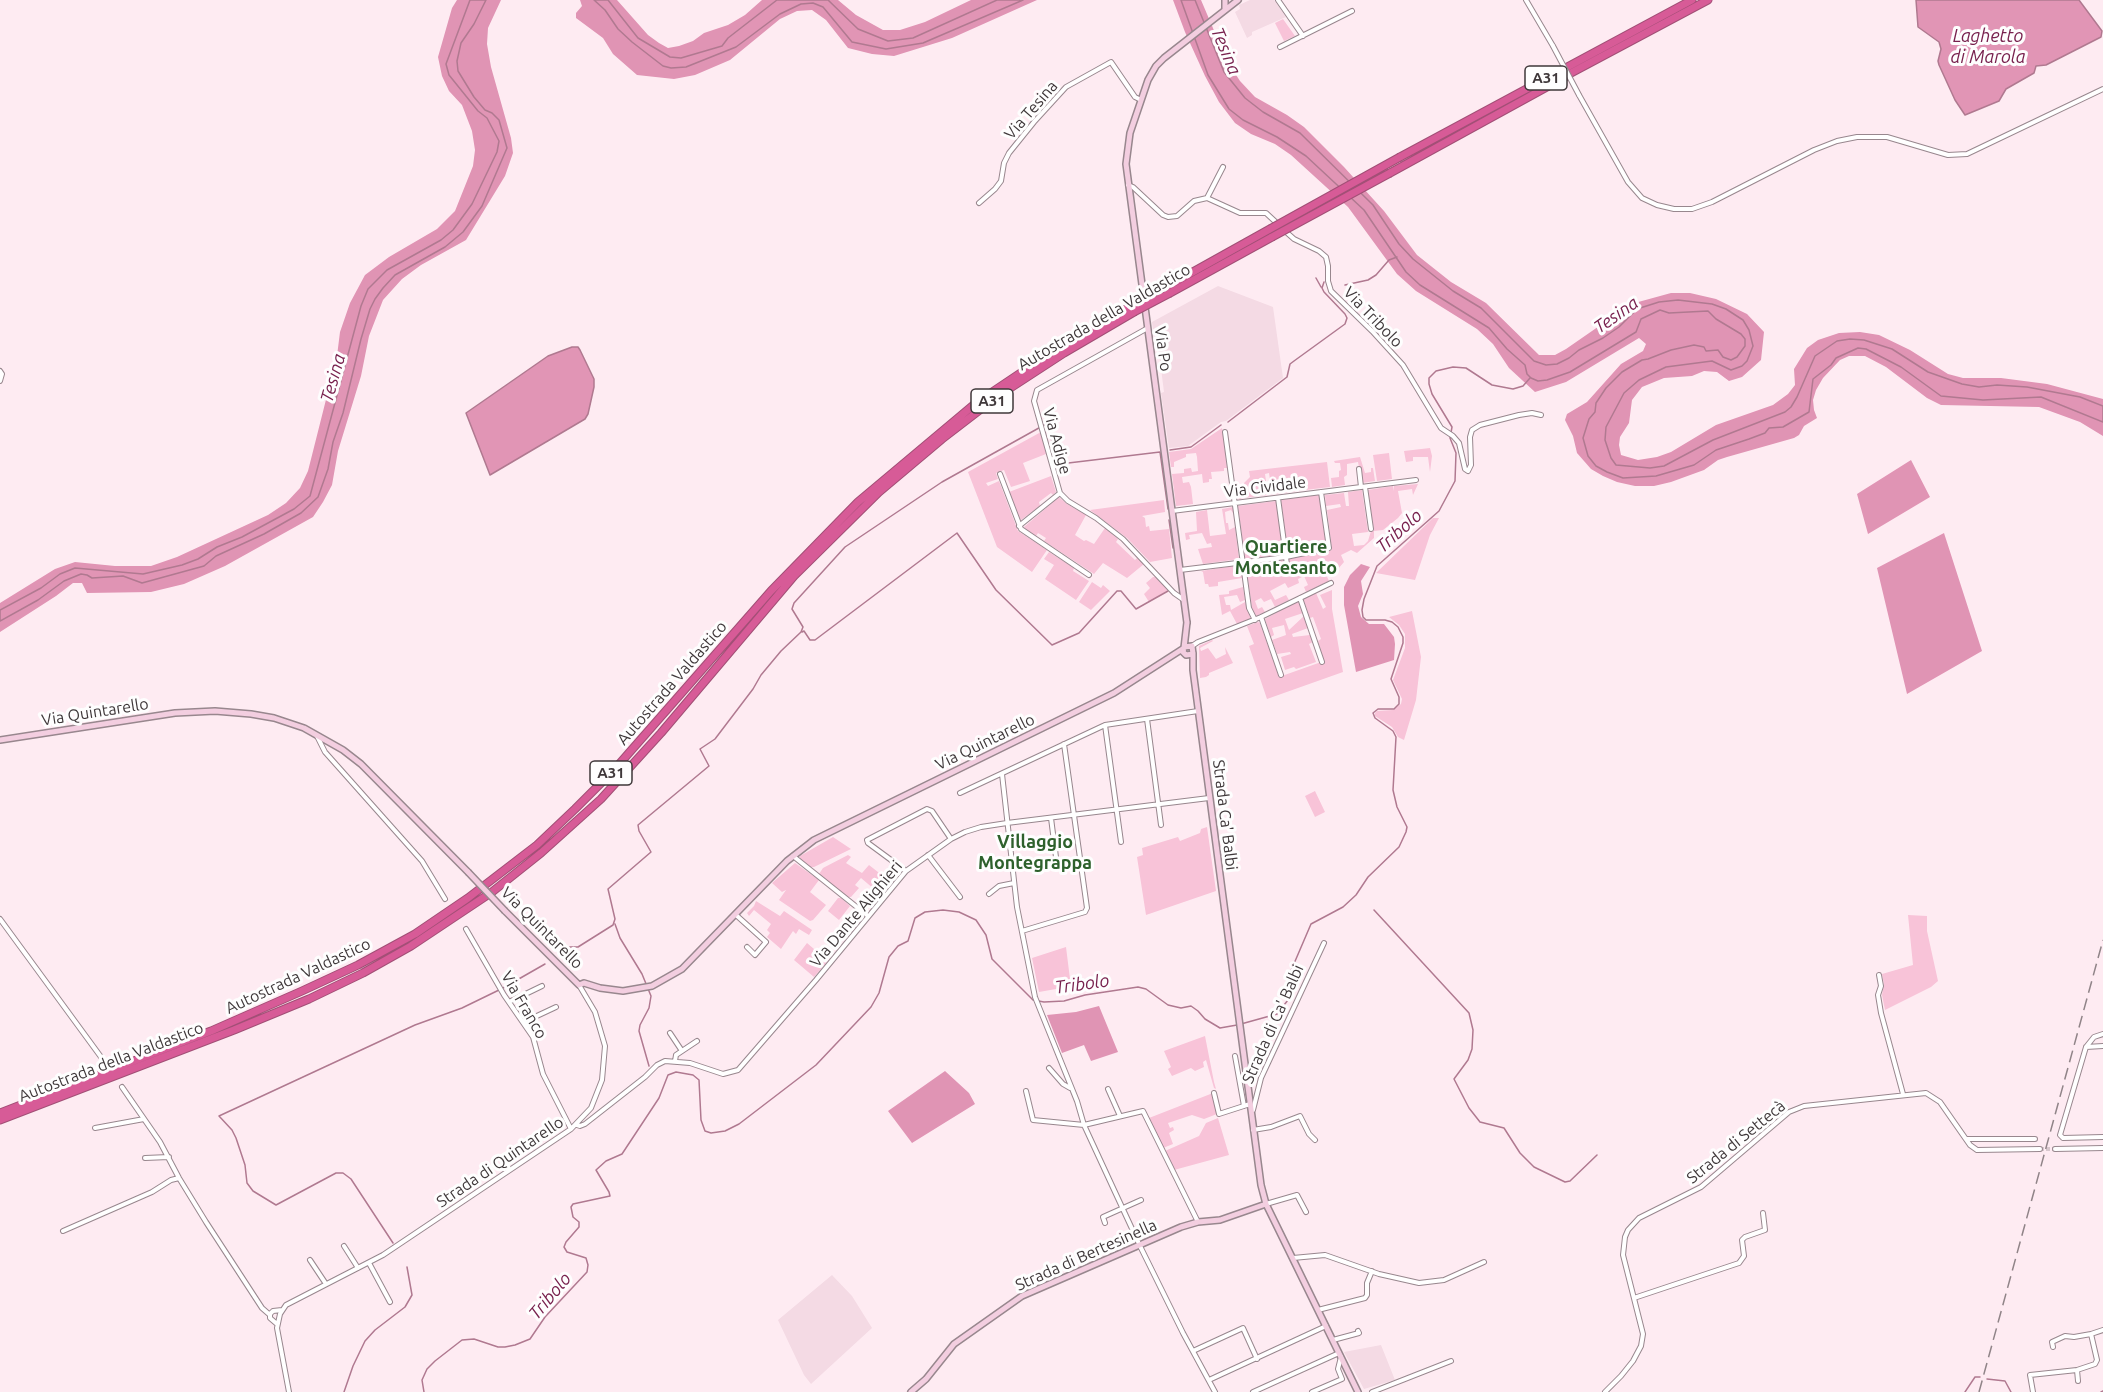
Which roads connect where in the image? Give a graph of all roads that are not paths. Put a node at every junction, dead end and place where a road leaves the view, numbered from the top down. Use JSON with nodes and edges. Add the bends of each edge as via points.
{"nodes":[{"id":1,"x":1225,"y":0,"type":"edge"},
{"id":2,"x":1278,"y":0,"type":"edge"},
{"id":3,"x":1526,"y":0,"type":"edge"},
{"id":4,"x":1692,"y":0,"type":"edge"},
{"id":5,"x":1708,"y":0,"type":"edge"},
{"id":6,"x":1237,"y":1,"type":"edge"},
{"id":7,"x":1352,"y":11,"type":"dead end"},
{"id":8,"x":1223,"y":12,"type":"junction"},
{"id":9,"x":1303,"y":36,"type":"junction"},
{"id":10,"x":1280,"y":47,"type":"dead end"},
{"id":11,"x":2103,"y":89,"type":"edge"},
{"id":12,"x":1141,"y":100,"type":"junction"},
{"id":13,"x":1223,"y":167,"type":"dead end"},
{"id":14,"x":1127,"y":185,"type":"junction"},
{"id":15,"x":1207,"y":198,"type":"junction"},
{"id":16,"x":979,"y":203,"type":"dead end"},
{"id":17,"x":1271,"y":233,"type":"junction"},
{"id":18,"x":1134,"y":309,"type":"junction"},
{"id":19,"x":1146,"y":329,"type":"junction"},
{"id":20,"x":0,"y":371,"type":"edge"},
{"id":21,"x":1,"y":380,"type":"edge"},
{"id":22,"x":1541,"y":415,"type":"dead end"},
{"id":23,"x":1225,"y":432,"type":"dead end"},
{"id":24,"x":1359,"y":469,"type":"dead end"},
{"id":25,"x":999,"y":474,"type":"dead end"},
{"id":26,"x":1416,"y":480,"type":"dead end"},
{"id":27,"x":1363,"y":487,"type":"junction"},
{"id":28,"x":1321,"y":492,"type":"junction"},
{"id":29,"x":1060,"y":493,"type":"junction"},
{"id":30,"x":1278,"y":498,"type":"junction"},
{"id":31,"x":1235,"y":503,"type":"junction"},
{"id":32,"x":1172,"y":511,"type":"junction"},
{"id":33,"x":1019,"y":526,"type":"junction"},
{"id":34,"x":1371,"y":529,"type":"dead end"},
{"id":35,"x":1286,"y":557,"type":"junction"},
{"id":36,"x":1243,"y":562,"type":"junction"},
{"id":37,"x":1180,"y":570,"type":"junction"},
{"id":38,"x":1288,"y":572,"type":"dead end"},
{"id":39,"x":1089,"y":575,"type":"dead end"},
{"id":40,"x":1331,"y":583,"type":"dead end"},
{"id":41,"x":1300,"y":598,"type":"junction"},
{"id":42,"x":1184,"y":600,"type":"junction"},
{"id":43,"x":1261,"y":617,"type":"junction"},
{"id":44,"x":1255,"y":620,"type":"junction"},
{"id":45,"x":1190,"y":648,"type":"junction"},
{"id":46,"x":1186,"y":655,"type":"junction"},
{"id":47,"x":1172,"y":656,"type":"junction"},
{"id":48,"x":1322,"y":662,"type":"dead end"},
{"id":49,"x":1193,"y":670,"type":"junction"},
{"id":50,"x":1281,"y":675,"type":"dead end"},
{"id":51,"x":1198,"y":711,"type":"junction"},
{"id":52,"x":1147,"y":719,"type":"junction"},
{"id":53,"x":1105,"y":725,"type":"junction"},
{"id":54,"x":316,"y":735,"type":"junction"},
{"id":55,"x":0,"y":740,"type":"edge"},
{"id":56,"x":1064,"y":744,"type":"junction"},
{"id":57,"x":1002,"y":774,"type":"junction"},
{"id":58,"x":960,"y":793,"type":"dead end"},
{"id":59,"x":1209,"y":798,"type":"junction"},
{"id":60,"x":1158,"y":804,"type":"junction"},
{"id":61,"x":1116,"y":809,"type":"junction"},
{"id":62,"x":1074,"y":814,"type":"junction"},
{"id":63,"x":1051,"y":818,"type":"junction"},
{"id":64,"x":1007,"y":823,"type":"junction"},
{"id":65,"x":1161,"y":825,"type":"dead end"},
{"id":66,"x":951,"y":839,"type":"junction"},
{"id":67,"x":1120,"y":842,"type":"dead end"},
{"id":68,"x":928,"y":855,"type":"junction"},
{"id":69,"x":792,"y":856,"type":"junction"},
{"id":70,"x":1057,"y":865,"type":"dead end"},
{"id":71,"x":906,"y":871,"type":"junction"},
{"id":72,"x":1014,"y":883,"type":"junction"},
{"id":73,"x":989,"y":894,"type":"dead end"},
{"id":74,"x":960,"y":897,"type":"dead end"},
{"id":75,"x":445,"y":899,"type":"dead end"},
{"id":76,"x":736,"y":915,"type":"junction"},
{"id":77,"x":868,"y":916,"type":"junction"},
{"id":78,"x":0,"y":919,"type":"edge"},
{"id":79,"x":466,"y":929,"type":"dead end"},
{"id":80,"x":1022,"y":931,"type":"junction"},
{"id":81,"x":1324,"y":943,"type":"dead end"},
{"id":82,"x":747,"y":947,"type":"dead end"},
{"id":83,"x":1230,"y":964,"type":"joint"},
{"id":84,"x":1880,"y":975,"type":"dead end"},
{"id":85,"x":579,"y":985,"type":"junction"},
{"id":86,"x":542,"y":986,"type":"dead end"},
{"id":87,"x":509,"y":1002,"type":"junction"},
{"id":88,"x":556,"y":1006,"type":"dead end"},
{"id":89,"x":524,"y":1022,"type":"junction"},
{"id":90,"x":670,"y":1033,"type":"dead end"},
{"id":91,"x":2103,"y":1034,"type":"edge"},
{"id":92,"x":697,"y":1041,"type":"dead end"},
{"id":93,"x":2103,"y":1046,"type":"edge"},
{"id":94,"x":2086,"y":1047,"type":"junction"},
{"id":95,"x":682,"y":1052,"type":"junction"},
{"id":96,"x":1235,"y":1056,"type":"dead end"},
{"id":97,"x":101,"y":1058,"type":"dead end"},
{"id":98,"x":675,"y":1061,"type":"junction"},
{"id":99,"x":1050,"y":1068,"type":"dead end"},
{"id":100,"x":122,"y":1087,"type":"dead end"},
{"id":101,"x":1071,"y":1088,"type":"junction"},
{"id":102,"x":1108,"y":1089,"type":"dead end"},
{"id":103,"x":1026,"y":1091,"type":"dead end"},
{"id":104,"x":1214,"y":1093,"type":"dead end"},
{"id":105,"x":1903,"y":1094,"type":"junction"},
{"id":106,"x":1247,"y":1105,"type":"junction"},
{"id":107,"x":0,"y":1113,"type":"edge"},
{"id":108,"x":1120,"y":1116,"type":"junction"},
{"id":109,"x":1251,"y":1116,"type":"junction"},
{"id":110,"x":144,"y":1119,"type":"junction"},
{"id":111,"x":0,"y":1120,"type":"edge"},
{"id":112,"x":577,"y":1125,"type":"junction"},
{"id":113,"x":1084,"y":1125,"type":"junction"},
{"id":114,"x":95,"y":1128,"type":"dead end"},
{"id":115,"x":571,"y":1129,"type":"junction"},
{"id":116,"x":1253,"y":1130,"type":"junction"},
{"id":117,"x":2103,"y":1137,"type":"edge"},
{"id":118,"x":1966,"y":1139,"type":"junction"},
{"id":119,"x":2035,"y":1139,"type":"dead end"},
{"id":120,"x":1315,"y":1140,"type":"dead end"},
{"id":121,"x":2103,"y":1148,"type":"edge"},
{"id":122,"x":2040,"y":1149,"type":"tunnel mouth"},
{"id":123,"x":2055,"y":1149,"type":"tunnel mouth"},
{"id":124,"x":169,"y":1157,"type":"junction"},
{"id":125,"x":145,"y":1158,"type":"dead end"},
{"id":126,"x":178,"y":1178,"type":"junction"},
{"id":127,"x":1141,"y":1200,"type":"dead end"},
{"id":128,"x":1266,"y":1204,"type":"junction"},
{"id":129,"x":1123,"y":1208,"type":"junction"},
{"id":130,"x":1306,"y":1212,"type":"dead end"},
{"id":131,"x":1763,"y":1213,"type":"dead end"},
{"id":132,"x":1198,"y":1222,"type":"junction"},
{"id":133,"x":1105,"y":1223,"type":"dead end"},
{"id":134,"x":63,"y":1231,"type":"dead end"},
{"id":135,"x":344,"y":1246,"type":"dead end"},
{"id":136,"x":1140,"y":1246,"type":"junction"},
{"id":137,"x":1293,"y":1258,"type":"junction"},
{"id":138,"x":310,"y":1260,"type":"dead end"},
{"id":139,"x":1484,"y":1262,"type":"dead end"},
{"id":140,"x":369,"y":1263,"type":"junction"},
{"id":141,"x":358,"y":1268,"type":"junction"},
{"id":142,"x":1372,"y":1271,"type":"junction"},
{"id":143,"x":326,"y":1284,"type":"junction"},
{"id":144,"x":1634,"y":1298,"type":"junction"},
{"id":145,"x":390,"y":1302,"type":"dead end"},
{"id":146,"x":282,"y":1310,"type":"junction"},
{"id":147,"x":1318,"y":1310,"type":"junction"},
{"id":148,"x":270,"y":1315,"type":"junction"},
{"id":149,"x":277,"y":1324,"type":"junction"},
{"id":150,"x":1326,"y":1326,"type":"junction"},
{"id":151,"x":2103,"y":1330,"type":"edge"},
{"id":152,"x":1358,"y":1331,"type":"dead end"},
{"id":153,"x":2091,"y":1334,"type":"junction"},
{"id":154,"x":1333,"y":1340,"type":"junction"},
{"id":155,"x":2053,"y":1347,"type":"dead end"},
{"id":156,"x":1192,"y":1351,"type":"junction"},
{"id":157,"x":1340,"y":1355,"type":"junction"},
{"id":158,"x":2103,"y":1358,"type":"edge"},
{"id":159,"x":1257,"y":1359,"type":"junction"},
{"id":160,"x":2097,"y":1360,"type":"junction"},
{"id":161,"x":1451,"y":1361,"type":"dead end"},
{"id":162,"x":2077,"y":1370,"type":"junction"},
{"id":163,"x":1209,"y":1380,"type":"junction"},
{"id":164,"x":2078,"y":1381,"type":"dead end"},
{"id":165,"x":289,"y":1392,"type":"edge"},
{"id":166,"x":911,"y":1392,"type":"edge"},
{"id":167,"x":1215,"y":1392,"type":"edge"},
{"id":168,"x":1253,"y":1392,"type":"edge"},
{"id":169,"x":1312,"y":1392,"type":"edge"},
{"id":170,"x":1358,"y":1392,"type":"edge"},
{"id":171,"x":1372,"y":1392,"type":"edge"},
{"id":172,"x":1605,"y":1392,"type":"edge"},
{"id":173,"x":2034,"y":1392,"type":"edge"}],
"edges":[{"from":1,"to":6,"type":"street","via":[[1230,4]]},
{"from":1,"to":8,"type":"street"},
{"from":2,"to":9,"type":"street"},
{"from":3,"to":11,"type":"street","bridge":true,"via":[[1628,182],[1642,198],[1674,209],[1692,209],[1712,202],[1814,150],[1857,137],[1887,137],[1948,155],[1967,154]]},
{"from":4,"to":17,"type":"highway","name":"Autostrada della Valdastico","number":"A31","bridge":true,"via":[[1400,157]]},
{"from":5,"to":17,"type":"highway","name":"Autostrada della Valdastico","number":"A31","bridge":true,"via":[[1390,173]]},
{"from":6,"to":8,"type":"street","name":"Via Po"},
{"from":7,"to":9,"type":"street"},
{"from":8,"to":12,"type":"street","name":"Via Po","via":[[1164,58],[1152,73]]},
{"from":9,"to":10,"type":"street"},
{"from":12,"to":14,"type":"street","name":"Via Po","via":[[1127,148]]},
{"from":12,"to":16,"type":"street","name":"Via Tesina","via":[[1111,62],[1066,87],[1009,153],[1001,181]]},
{"from":13,"to":15,"type":"street"},
{"from":14,"to":15,"type":"street","via":[[1168,217],[1177,216],[1194,201]]},
{"from":14,"to":19,"type":"street","name":"Via Po"},
{"from":15,"to":22,"type":"street","name":"Via Tribolo","via":[[1240,213],[1266,213],[1294,239],[1323,254],[1328,261],[1331,291],[1403,366],[1442,428],[1462,449],[1468,471],[1472,430],[1519,415]]},
{"from":17,"to":18,"type":"highway","name":"Autostrada della Valdastico","number":"A31","bridge":true,"via":[[1170,293]]},
{"from":17,"to":18,"type":"highway","name":"Autostrada della Valdastico","number":"A31","bridge":true,"via":[[1148,297]]},
{"from":18,"to":107,"type":"highway","name":"Autostrada Valdastico","number":"A31","via":[[1058,348],[976,403],[858,502],[771,591],[575,810],[468,898],[415,934],[303,992]]},
{"from":18,"to":111,"type":"highway","name":"Autostrada della Valdastico","number":"A31","via":[[998,396],[879,492],[794,576],[614,785],[561,836],[489,894],[411,946],[309,999]]},
{"from":19,"to":29,"type":"street","name":"Via Adige","via":[[1037,390],[1035,401]]},
{"from":19,"to":32,"type":"street","name":"Via Po"},
{"from":20,"to":21,"type":"street"},
{"from":23,"to":31,"type":"street"},
{"from":24,"to":27,"type":"street"},
{"from":25,"to":33,"type":"street"},
{"from":26,"to":27,"type":"street","name":"Via Cividale"},
{"from":27,"to":28,"type":"street","name":"Via Cividale"},
{"from":27,"to":34,"type":"street"},
{"from":28,"to":30,"type":"street","name":"Via Cividale"},
{"from":28,"to":35,"type":"street","via":[[1329,548]]},
{"from":29,"to":33,"type":"street"},
{"from":29,"to":42,"type":"street","name":"Via Adige","via":[[1123,539]]},
{"from":30,"to":31,"type":"street","name":"Via Cividale"},
{"from":30,"to":35,"type":"street"},
{"from":31,"to":32,"type":"street","name":"Via Cividale"},
{"from":31,"to":36,"type":"street"},
{"from":32,"to":37,"type":"street","name":"Via Po"},
{"from":33,"to":39,"type":"street"},
{"from":35,"to":36,"type":"street"},
{"from":35,"to":38,"type":"street"},
{"from":36,"to":37,"type":"street"},
{"from":36,"to":44,"type":"street","via":[[1249,608]]},
{"from":37,"to":42,"type":"street","name":"Via Po"},
{"from":40,"to":41,"type":"street"},
{"from":41,"to":43,"type":"street"},
{"from":41,"to":48,"type":"street"},
{"from":42,"to":45,"type":"street","name":"Via Po"},
{"from":43,"to":44,"type":"street"},
{"from":43,"to":50,"type":"street"},
{"from":44,"to":45,"type":"street"},
{"from":45,"to":46,"type":"street","via":[[1190,656]]},
{"from":45,"to":47,"type":"street","name":"Via Quintarello"},
{"from":45,"to":49,"type":"street","name":"Strada Ca' Balbi"},
{"from":46,"to":47,"type":"street","name":"Via Quintarello"},
{"from":46,"to":49,"type":"street","name":"Strada Ca' Balbi"},
{"from":47,"to":69,"type":"street","name":"Via Quintarello","via":[[1114,693],[838,827]]},
{"from":49,"to":51,"type":"street","name":"Strada Ca' Balbi"},
{"from":51,"to":52,"type":"street"},
{"from":51,"to":59,"type":"street","name":"Strada Ca' Balbi"},
{"from":52,"to":53,"type":"street"},
{"from":52,"to":60,"type":"street"},
{"from":53,"to":56,"type":"street"},
{"from":53,"to":61,"type":"street"},
{"from":54,"to":55,"type":"street","name":"Via Quintarello","via":[[274,718],[215,711],[175,713]]},
{"from":54,"to":75,"type":"street","via":[[325,752],[422,861]]},
{"from":54,"to":85,"type":"street","name":"Via Quintarello","bridge":true,"via":[[361,764]]},
{"from":56,"to":57,"type":"street"},
{"from":56,"to":62,"type":"street"},
{"from":57,"to":58,"type":"street"},
{"from":57,"to":64,"type":"street"},
{"from":59,"to":60,"type":"street","name":"Via Dante Alighieri"},
{"from":59,"to":83,"type":"street","name":"Strada Ca' Balbi"},
{"from":60,"to":61,"type":"street","name":"Via Dante Alighieri"},
{"from":60,"to":65,"type":"street"},
{"from":61,"to":62,"type":"street","name":"Via Dante Alighieri"},
{"from":61,"to":67,"type":"street"},
{"from":62,"to":63,"type":"street","name":"Via Dante Alighieri"},
{"from":62,"to":80,"type":"street","via":[[1087,908],[1085,912]]},
{"from":63,"to":64,"type":"street","name":"Via Dante Alighieri"},
{"from":63,"to":70,"type":"street"},
{"from":64,"to":66,"type":"street","name":"Via Dante Alighieri","via":[[981,827]]},
{"from":64,"to":72,"type":"street"},
{"from":66,"to":68,"type":"street","name":"Via Dante Alighieri"},
{"from":66,"to":71,"type":"street","via":[[927,809],[867,840]]},
{"from":68,"to":71,"type":"street","name":"Via Dante Alighieri"},
{"from":68,"to":74,"type":"street"},
{"from":69,"to":76,"type":"street","name":"Via Quintarello"},
{"from":69,"to":77,"type":"street"},
{"from":71,"to":77,"type":"street","name":"Via Dante Alighieri"},
{"from":72,"to":73,"type":"street","via":[[999,886]]},
{"from":72,"to":80,"type":"street"},
{"from":76,"to":82,"type":"street","via":[[766,942],[755,955]]},
{"from":76,"to":85,"type":"street","name":"Via Quintarello","via":[[682,969],[650,986],[612,990]]},
{"from":77,"to":98,"type":"street","name":"Via Dante Alighieri","via":[[738,1070],[723,1074]]},
{"from":78,"to":97,"type":"street"},
{"from":79,"to":87,"type":"street","name":"Via Franco"},
{"from":80,"to":101,"type":"street","via":[[1035,997]]},
{"from":81,"to":109,"type":"street","name":"Strada di Ca' Balbi","via":[[1261,1078]]},
{"from":83,"to":106,"type":"street","name":"Strada di Ca' Balbi"},
{"from":84,"to":105,"type":"street","via":[[1881,1013]]},
{"from":85,"to":112,"type":"street","name":"Strada di Quintarello","via":[[599,1022],[605,1057],[599,1091]]},
{"from":86,"to":87,"type":"street"},
{"from":87,"to":89,"type":"street","name":"Via Franco"},
{"from":88,"to":89,"type":"street"},
{"from":89,"to":115,"type":"street","name":"Via Franco","via":[[533,1037],[543,1074]]},
{"from":90,"to":95,"type":"street"},
{"from":91,"to":94,"type":"street","via":[[2094,1037]]},
{"from":92,"to":95,"type":"street"},
{"from":93,"to":94,"type":"street"},
{"from":94,"to":117,"type":"street","via":[[2060,1135]]},
{"from":95,"to":98,"type":"street"},
{"from":96,"to":106,"type":"street","name":"Strada di Ca' Balbi"},
{"from":98,"to":112,"type":"street","via":[[659,1063],[585,1124]]},
{"from":99,"to":101,"type":"street"},
{"from":100,"to":110,"type":"street"},
{"from":101,"to":113,"type":"street"},
{"from":102,"to":108,"type":"street"},
{"from":103,"to":113,"type":"street","via":[[1033,1120]]},
{"from":104,"to":106,"type":"street","name":"Strada di Ca' Balbi","via":[[1219,1114]]},
{"from":105,"to":118,"type":"street","name":"Strada di Settecà","via":[[1926,1093],[1935,1097]]},
{"from":105,"to":144,"type":"street","name":"Strada di Settecà","via":[[1795,1109],[1701,1187],[1639,1218],[1628,1230],[1623,1246]]},
{"from":106,"to":109,"type":"street","name":"Strada di Ca' Balbi"},
{"from":108,"to":113,"type":"street"},
{"from":108,"to":132,"type":"street","via":[[1143,1111]]},
{"from":109,"to":116,"type":"street","name":"Strada di Ca' Balbi"},
{"from":110,"to":114,"type":"street"},
{"from":110,"to":124,"type":"street"},
{"from":112,"to":115,"type":"street","name":"Strada di Quintarello"},
{"from":113,"to":129,"type":"street"},
{"from":115,"to":140,"type":"street","name":"Strada di Quintarello"},
{"from":116,"to":120,"type":"street","via":[[1300,1116]]},
{"from":116,"to":128,"type":"street","name":"Strada di Ca' Balbi"},
{"from":118,"to":119,"type":"street"},
{"from":118,"to":122,"type":"street","via":[[1977,1150]]},
{"from":121,"to":123,"type":"street"},
{"from":124,"to":125,"type":"street"},
{"from":124,"to":126,"type":"street"},
{"from":126,"to":134,"type":"street"},
{"from":126,"to":148,"type":"street"},
{"from":127,"to":129,"type":"street"},
{"from":128,"to":130,"type":"street","via":[[1297,1195]]},
{"from":128,"to":132,"type":"street","name":"Strada di Bertesinella","via":[[1220,1220]]},
{"from":128,"to":137,"type":"street","name":"Strada di Ca' Balbi"},
{"from":129,"to":133,"type":"street","via":[[1103,1217]]},
{"from":129,"to":136,"type":"street"},
{"from":131,"to":144,"type":"street","via":[[1765,1230],[1742,1240],[1744,1256],[1739,1263]]},
{"from":132,"to":136,"type":"street","name":"Strada di Bertesinella"},
{"from":135,"to":141,"type":"street"},
{"from":136,"to":156,"type":"street"},
{"from":136,"to":166,"type":"street","name":"Strada di Bertesinella","via":[[1022,1296],[954,1344]]},
{"from":137,"to":142,"type":"street","via":[[1325,1255]]},
{"from":137,"to":147,"type":"street","name":"Strada di Ca' Balbi"},
{"from":138,"to":143,"type":"street"},
{"from":139,"to":142,"type":"street","via":[[1430,1283],[1410,1283]]},
{"from":140,"to":141,"type":"street","name":"Strada di Quintarello"},
{"from":140,"to":145,"type":"street"},
{"from":141,"to":143,"type":"street","name":"Strada di Quintarello"},
{"from":142,"to":147,"type":"street","via":[[1365,1298]]},
{"from":143,"to":146,"type":"street","name":"Strada di Quintarello"},
{"from":144,"to":172,"type":"street","name":"Strada di Settecà","via":[[1643,1334],[1641,1346]]},
{"from":146,"to":148,"type":"street","name":"Strada di Quintarello"},
{"from":146,"to":149,"type":"street"},
{"from":147,"to":150,"type":"street","name":"Strada di Ca' Balbi"},
{"from":148,"to":149,"type":"street"},
{"from":149,"to":165,"type":"street"},
{"from":150,"to":154,"type":"street","name":"Strada di Ca' Balbi"},
{"from":150,"to":159,"type":"street"},
{"from":151,"to":153,"type":"street"},
{"from":152,"to":154,"type":"street"},
{"from":153,"to":155,"type":"street","via":[[2065,1336],[2052,1342]]},
{"from":153,"to":160,"type":"street"},
{"from":154,"to":157,"type":"street","name":"Strada di Ca' Balbi"},
{"from":156,"to":159,"type":"street","via":[[1243,1328]]},
{"from":156,"to":163,"type":"street"},
{"from":157,"to":168,"type":"street"},
{"from":157,"to":169,"type":"street","via":[[1338,1369],[1342,1379]]},
{"from":157,"to":170,"type":"street","name":"Strada di Ca' Balbi"},
{"from":158,"to":160,"type":"street"},
{"from":159,"to":163,"type":"street"},
{"from":160,"to":162,"type":"street","via":[[2092,1366]]},
{"from":161,"to":171,"type":"street"},
{"from":162,"to":164,"type":"street"},
{"from":162,"to":173,"type":"street","via":[[2030,1375]]},
{"from":163,"to":167,"type":"street"}]}
